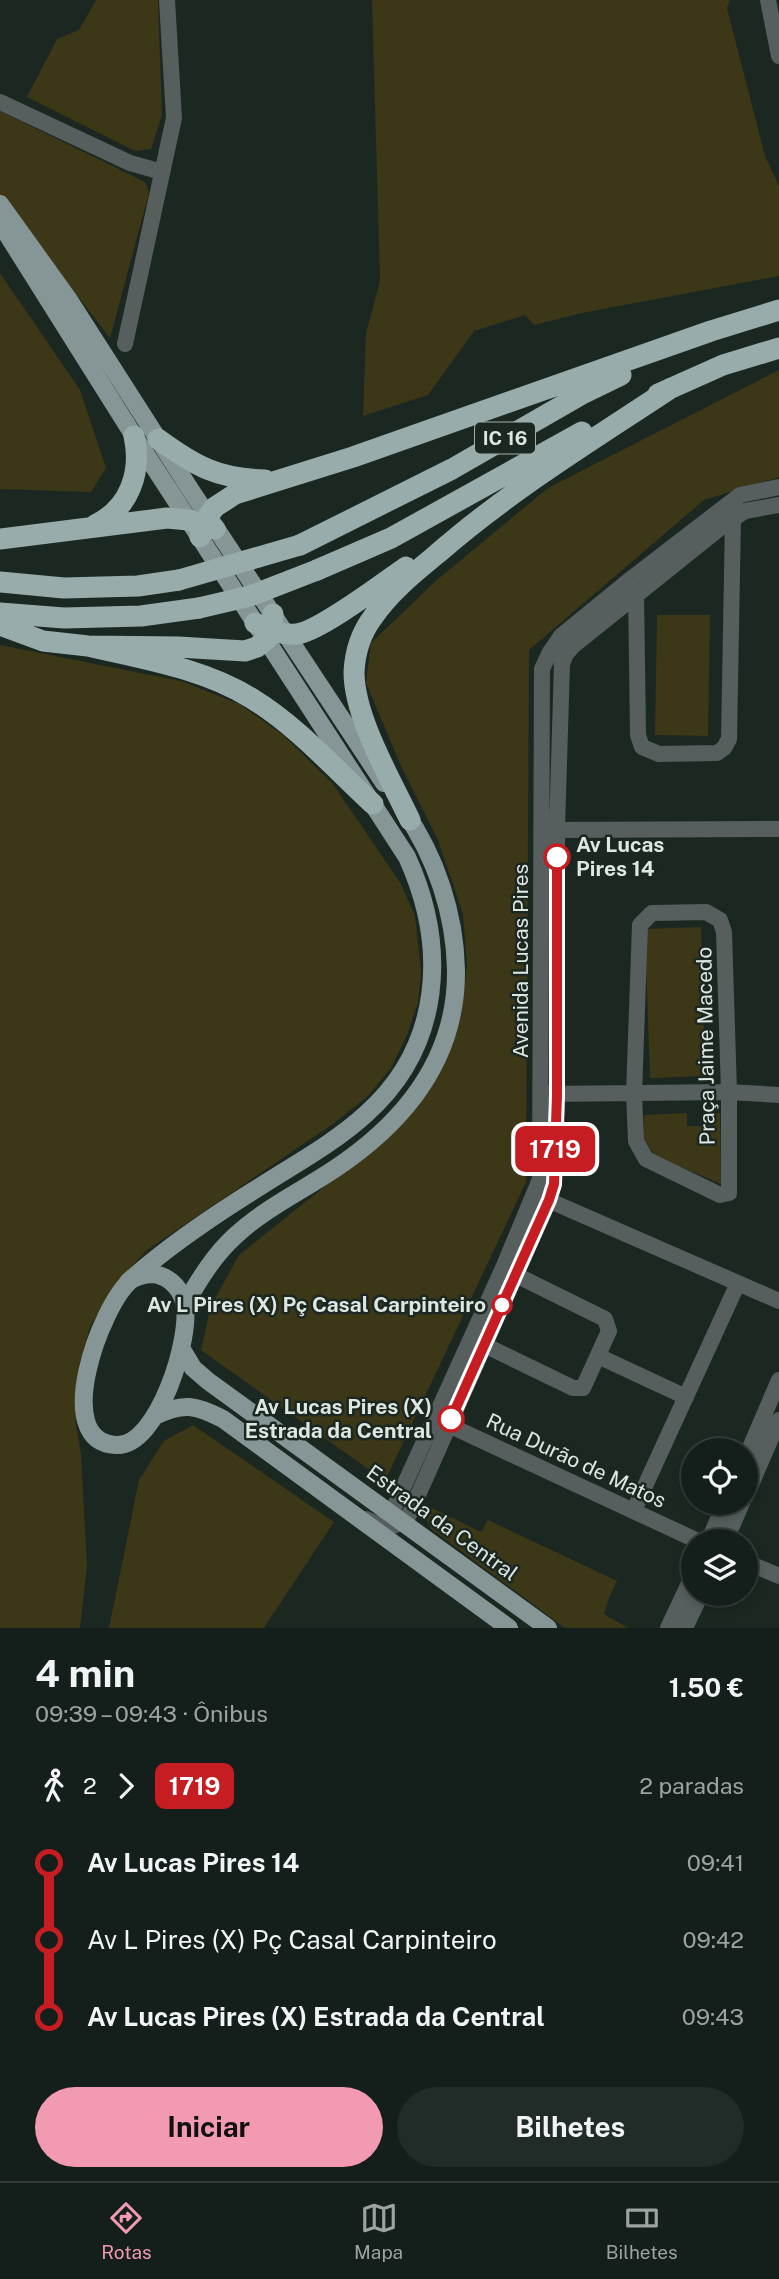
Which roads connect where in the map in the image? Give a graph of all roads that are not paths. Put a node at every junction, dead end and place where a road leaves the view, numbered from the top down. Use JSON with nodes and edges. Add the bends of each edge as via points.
{"nodes":[{"id":1,"x":167,"y":0,"type":"edge"},
{"id":2,"x":768,"y":0,"type":"edge"},
{"id":3,"x":779,"y":55,"type":"edge"},
{"id":4,"x":0,"y":102,"type":"edge"},
{"id":5,"x":162,"y":173,"type":"junction"},
{"id":6,"x":0,"y":204,"type":"edge"},
{"id":7,"x":0,"y":223,"type":"edge"},
{"id":8,"x":779,"y":310,"type":"edge"},
{"id":9,"x":711,"y":331,"type":"junction"},
{"id":10,"x":125,"y":344,"type":"dead end"},
{"id":11,"x":779,"y":348,"type":"edge"},
{"id":12,"x":671,"y":388,"type":"junction"},
{"id":13,"x":134,"y":436,"type":"junction"},
{"id":14,"x":158,"y":439,"type":"junction"},
{"id":15,"x":292,"y":476,"type":"junction"},
{"id":16,"x":779,"y":487,"type":"edge"},
{"id":17,"x":779,"y":505,"type":"edge"},
{"id":18,"x":733,"y":518,"type":"junction"},
{"id":19,"x":204,"y":526,"type":"junction"},
{"id":20,"x":89,"y":528,"type":"junction"},
{"id":21,"x":458,"y":535,"type":"junction"},
{"id":22,"x":0,"y":539,"type":"edge"},
{"id":23,"x":632,"y":578,"type":"junction"},
{"id":24,"x":0,"y":582,"type":"edge"},
{"id":25,"x":638,"y":596,"type":"junction"},
{"id":26,"x":0,"y":613,"type":"edge"},
{"id":27,"x":0,"y":625,"type":"edge"},
{"id":28,"x":270,"y":628,"type":"junction"},
{"id":29,"x":88,"y":646,"type":"junction"},
{"id":30,"x":373,"y":804,"type":"junction"},
{"id":31,"x":410,"y":820,"type":"junction"},
{"id":32,"x":779,"y":829,"type":"edge"},
{"id":33,"x":550,"y":830,"type":"junction"},
{"id":34,"x":729,"y":1092,"type":"junction"},
{"id":35,"x":549,"y":1094,"type":"junction"},
{"id":36,"x":634,"y":1094,"type":"junction"},
{"id":37,"x":779,"y":1095,"type":"edge"},
{"id":38,"x":542,"y":1197,"type":"junction"},
{"id":39,"x":509,"y":1272,"type":"junction"},
{"id":40,"x":128,"y":1283,"type":"junction"},
{"id":41,"x":738,"y":1283,"type":"junction"},
{"id":42,"x":779,"y":1301,"type":"edge"},
{"id":43,"x":185,"y":1304,"type":"junction"},
{"id":44,"x":477,"y":1342,"type":"junction"},
{"id":45,"x":181,"y":1348,"type":"junction"},
{"id":46,"x":598,"y":1356,"type":"junction"},
{"id":47,"x":779,"y":1380,"type":"edge"},
{"id":48,"x":686,"y":1397,"type":"junction"},
{"id":49,"x":155,"y":1416,"type":"junction"},
{"id":50,"x":779,"y":1420,"type":"edge"},
{"id":51,"x":442,"y":1422,"type":"junction"},
{"id":52,"x":754,"y":1438,"type":"edge"},
{"id":53,"x":758,"y":1468,"type":"edge"},
{"id":54,"x":343,"y":1506,"type":"junction"},
{"id":55,"x":634,"y":1510,"type":"junction"},
{"id":56,"x":395,"y":1521,"type":"junction"},
{"id":57,"x":681,"y":1533,"type":"edge"},
{"id":58,"x":407,"y":1553,"type":"junction"},
{"id":59,"x":758,"y":1567,"type":"edge"},
{"id":60,"x":779,"y":1576,"type":"edge"},
{"id":61,"x":681,"y":1600,"type":"edge"},
{"id":62,"x":513,"y":1603,"type":"junction"},
{"id":63,"x":695,"y":1606,"type":"edge"},
{"id":64,"x":501,"y":1626,"type":"edge"},
{"id":65,"x":548,"y":1628,"type":"edge"},
{"id":66,"x":668,"y":1628,"type":"edge"},
{"id":67,"x":685,"y":1628,"type":"edge"}],
"edges":[{"from":1,"to":5,"type":"street","via":[[174,118]]},
{"from":2,"to":3,"type":"street"},
{"from":4,"to":5,"type":"street","via":[[130,163]]},
{"from":5,"to":10,"type":"street"},
{"from":6,"to":14,"type":"main road","via":[[69,300]]},
{"from":7,"to":13,"type":"main road"},
{"from":8,"to":9,"type":"highway","number":"IC 16"},
{"from":9,"to":15,"type":"highway"},
{"from":9,"to":24,"type":"highway","number":"IC 16","bridge":true,"via":[[584,393],[452,469],[300,545],[179,580],[138,586],[64,588]]},
{"from":11,"to":12,"type":"highway","number":"IC 16","via":[[723,365]]},
{"from":12,"to":21,"type":"highway","via":[[528,482]]},
{"from":12,"to":26,"type":"highway","number":"IC 16","bridge":true,"via":[[566,440],[391,538],[250,596],[141,616],[64,618]]},
{"from":13,"to":19,"type":"main road"},
{"from":13,"to":20,"type":"highway","via":[[138,460],[133,485],[111,515]]},
{"from":14,"to":15,"type":"highway","via":[[215,474],[251,480]]},
{"from":14,"to":19,"type":"main road"},
{"from":15,"to":19,"type":"highway","via":[[228,497],[215,507]]},
{"from":16,"to":23,"type":"street","name":"Avenida Lucas Pires","via":[[740,495]]},
{"from":17,"to":18,"type":"street","name":"Avenida Lucas Pires"},
{"from":18,"to":25,"type":"street","name":"Avenida Lucas Pires"},
{"from":18,"to":25,"type":"street","via":[[729,738],[717,753],[659,754],[642,747],[638,735]]},
{"from":19,"to":20,"type":"highway","via":[[167,518]]},
{"from":19,"to":28,"type":"main road"},
{"from":20,"to":22,"type":"highway"},
{"from":21,"to":28,"type":"highway","via":[[316,628],[298,634]]},
{"from":21,"to":31,"type":"highway","via":[[383,604],[365,629],[355,659],[360,709]]},
{"from":23,"to":25,"type":"street"},
{"from":23,"to":33,"type":"street","name":"Avenida Lucas Pires","via":[[561,636],[542,670]]},
{"from":25,"to":33,"type":"street","name":"Avenida Lucas Pires","via":[[573,646],[562,664]]},
{"from":27,"to":29,"type":"highway","via":[[43,641]]},
{"from":28,"to":29,"type":"highway","via":[[257,647],[245,651]]},
{"from":28,"to":30,"type":"main road"},
{"from":28,"to":31,"type":"main road"},
{"from":29,"to":30,"type":"highway","via":[[175,666],[250,698],[285,721]]},
{"from":30,"to":40,"type":"main road","via":[[407,857],[428,918],[433,979],[423,1034],[392,1088],[366,1115],[164,1251]]},
{"from":31,"to":43,"type":"main road","via":[[429,854],[456,944],[451,1020],[426,1082],[377,1137],[234,1236]]},
{"from":32,"to":33,"type":"street"},
{"from":33,"to":35,"type":"street","name":"Avenida Lucas Pires"},
{"from":34,"to":36,"type":"street"},
{"from":34,"to":36,"type":"street","name":"Praça Jaime Macedo","via":[[729,1193],[720,1195],[646,1159],[636,1141]]},
{"from":34,"to":36,"type":"street","name":"Praça Jaime Macedo","via":[[720,920],[706,912],[652,913],[640,925]]},
{"from":34,"to":37,"type":"street"},
{"from":35,"to":36,"type":"street"},
{"from":35,"to":38,"type":"street","name":"Avenida Lucas Pires"},
{"from":38,"to":39,"type":"street","name":"Avenida Lucas Pires"},
{"from":38,"to":41,"type":"street"},
{"from":39,"to":44,"type":"street","name":"Avenida Lucas Pires"},
{"from":39,"to":46,"type":"street","via":[[605,1319],[609,1331]]},
{"from":40,"to":43,"type":"main road","via":[[143,1275],[162,1276],[175,1284]]},
{"from":40,"to":49,"type":"main road","via":[[110,1308],[91,1355],[85,1417],[95,1437],[116,1446],[138,1438]]},
{"from":41,"to":42,"type":"street"},
{"from":41,"to":48,"type":"street"},
{"from":43,"to":45,"type":"main road"},
{"from":44,"to":46,"type":"street","via":[[573,1388],[583,1388]]},
{"from":44,"to":51,"type":"street","name":"Avenida Lucas Pires"},
{"from":45,"to":49,"type":"main road"},
{"from":45,"to":56,"type":"main road","name":"Estrada da Central","via":[[208,1381]]},
{"from":46,"to":48,"type":"street"},
{"from":47,"to":52,"type":"street"},
{"from":48,"to":55,"type":"street"},
{"from":49,"to":54,"type":"main road","via":[[179,1406],[207,1411]]},
{"from":50,"to":53,"type":"street"},
{"from":51,"to":55,"type":"street","name":"Rua Durão de Matos"},
{"from":51,"to":56,"type":"street","name":"Avenida Lucas Pires"},
{"from":54,"to":56,"type":"street","via":[[379,1525]]},
{"from":54,"to":58,"type":"main road"},
{"from":55,"to":57,"type":"street","name":"Rua Durão de Matos"},
{"from":56,"to":58,"type":"street"},
{"from":56,"to":62,"type":"main road","name":"Estrada da Central"},
{"from":58,"to":64,"type":"main road"},
{"from":59,"to":60,"type":"street"},
{"from":61,"to":66,"type":"street"},
{"from":62,"to":64,"type":"main road"},
{"from":62,"to":65,"type":"main road","name":"Estrada da Central"},
{"from":63,"to":67,"type":"street"}]}
